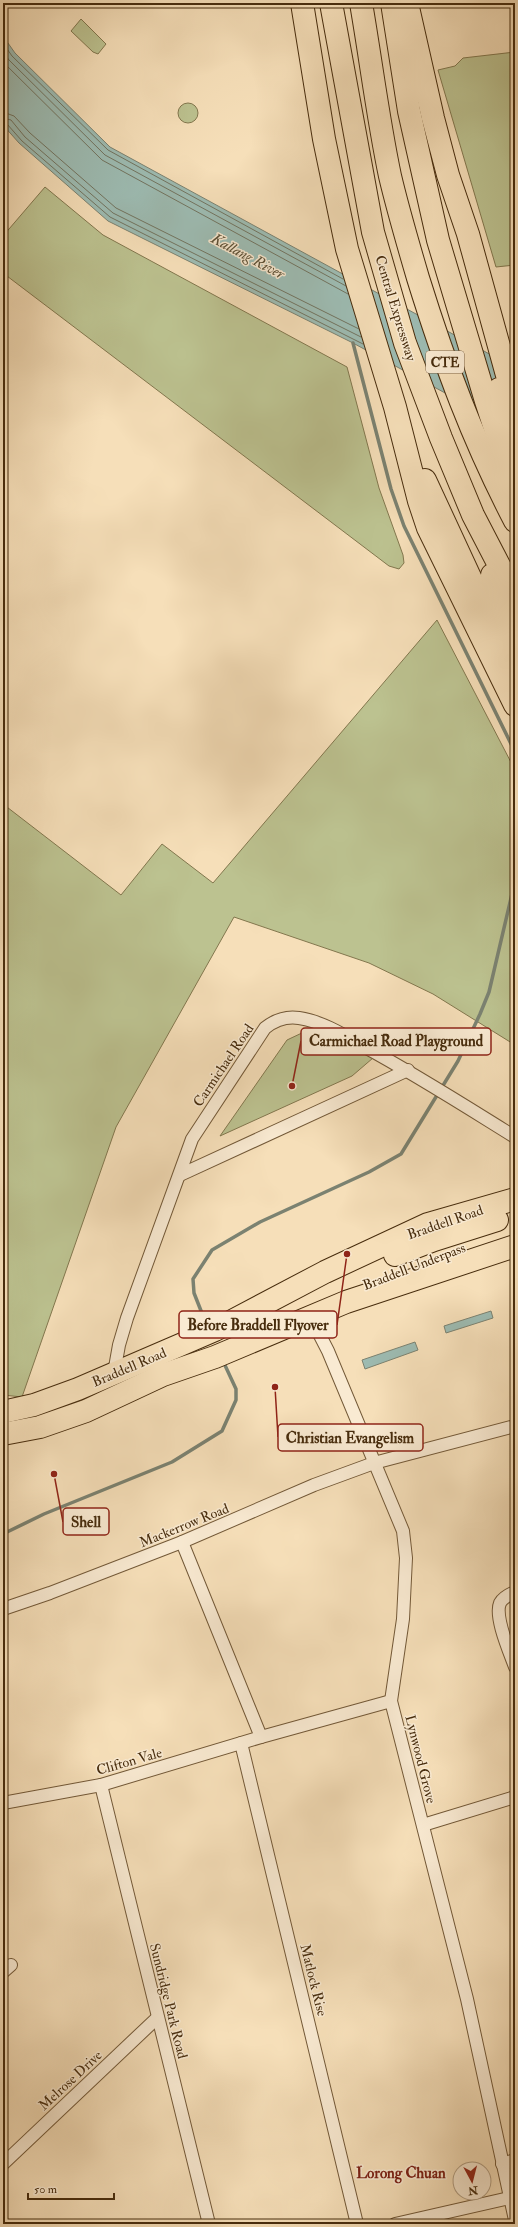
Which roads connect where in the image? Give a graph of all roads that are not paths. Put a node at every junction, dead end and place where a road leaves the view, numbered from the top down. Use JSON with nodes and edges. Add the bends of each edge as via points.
{"nodes":[{"id":1,"x":302,"y":3,"type":"edge"},
{"id":2,"x":331,"y":3,"type":"edge"},
{"id":3,"x":361,"y":3,"type":"edge"},
{"id":4,"x":392,"y":3,"type":"edge"},
{"id":5,"x":407,"y":3,"type":"edge"},
{"id":6,"x":453,"y":237,"type":"junction"},
{"id":7,"x":515,"y":404,"type":"edge"},
{"id":8,"x":395,"y":407,"type":"junction"},
{"id":9,"x":515,"y":435,"type":"edge"},
{"id":10,"x":495,"y":461,"type":"junction"},
{"id":11,"x":515,"y":489,"type":"edge"},
{"id":12,"x":473,"y":515,"type":"junction"},
{"id":13,"x":515,"y":521,"type":"edge"},
{"id":14,"x":515,"y":596,"type":"edge"},
{"id":15,"x":515,"y":646,"type":"edge"},
{"id":16,"x":515,"y":668,"type":"edge"},
{"id":17,"x":515,"y":705,"type":"edge"},
{"id":18,"x":408,"y":1070,"type":"junction"},
{"id":19,"x":515,"y":1137,"type":"edge"},
{"id":20,"x":180,"y":1175,"type":"junction"},
{"id":21,"x":515,"y":1199,"type":"edge"},
{"id":22,"x":515,"y":1214,"type":"edge"},
{"id":23,"x":515,"y":1232,"type":"edge"},
{"id":24,"x":515,"y":1246,"type":"edge"},
{"id":25,"x":310,"y":1316,"type":"junction"},
{"id":26,"x":217,"y":1342,"type":"junction"},
{"id":27,"x":114,"y":1373,"type":"junction"},
{"id":28,"x":163,"y":1375,"type":"joint"},
{"id":29,"x":3,"y":1412,"type":"edge"},
{"id":30,"x":515,"y":1426,"type":"edge"},
{"id":31,"x":3,"y":1434,"type":"edge"},
{"id":32,"x":374,"y":1463,"type":"junction"},
{"id":33,"x":182,"y":1542,"type":"junction"},
{"id":34,"x":515,"y":1592,"type":"edge"},
{"id":35,"x":3,"y":1609,"type":"edge"},
{"id":36,"x":515,"y":1668,"type":"edge"},
{"id":37,"x":391,"y":1701,"type":"junction"},
{"id":38,"x":261,"y":1737,"type":"junction"},
{"id":39,"x":241,"y":1743,"type":"junction"},
{"id":40,"x":101,"y":1785,"type":"junction"},
{"id":41,"x":515,"y":1797,"type":"edge"},
{"id":42,"x":3,"y":1803,"type":"edge"},
{"id":43,"x":423,"y":1825,"type":"junction"},
{"id":44,"x":157,"y":2018,"type":"junction"},
{"id":45,"x":515,"y":2160,"type":"edge"},
{"id":46,"x":3,"y":2164,"type":"edge"},
{"id":47,"x":502,"y":2164,"type":"junction"},
{"id":48,"x":509,"y":2198,"type":"junction"},
{"id":49,"x":515,"y":2220,"type":"edge"},
{"id":50,"x":209,"y":2224,"type":"edge"},
{"id":51,"x":357,"y":2224,"type":"edge"},
{"id":52,"x":395,"y":2224,"type":"edge"}],
"edges":[{"from":1,"to":8,"type":"highway","via":[[324,139],[347,249]]},
{"from":2,"to":12,"type":"highway","name":"Central Expressway","number":"CTE","via":[[376,247],[405,343],[440,438]]},
{"from":3,"to":10,"type":"highway","number":"CTE","via":[[382,137],[411,253],[439,348],[462,410]]},
{"from":4,"to":6,"type":"highway","via":[[407,101]]},
{"from":5,"to":6,"type":"highway","via":[[448,176]]},
{"from":6,"to":7,"type":"highway"},
{"from":6,"to":9,"type":"highway"},
{"from":6,"to":10,"type":"highway"},
{"from":8,"to":16,"type":"highway","via":[[431,495]]},
{"from":8,"to":17,"type":"highway","via":[[428,528]]},
{"from":10,"to":11,"type":"highway"},
{"from":10,"to":13,"type":"highway","number":"CTE"},
{"from":12,"to":14,"type":"highway","name":"Central Expressway","number":"CTE"},
{"from":12,"to":15,"type":"highway"},
{"from":18,"to":19,"type":"street","name":"Carmichael Road"},
{"from":18,"to":20,"type":"street"},
{"from":18,"to":20,"type":"street","name":"Carmichael Road","via":[[309,1020],[298,1017],[273,1022],[265,1028],[192,1139]]},
{"from":20,"to":27,"type":"street","name":"Carmichael Road","via":[[127,1318]]},
{"from":21,"to":26,"type":"highway","name":"Braddell Road","via":[[428,1224],[325,1272]]},
{"from":22,"to":26,"type":"highway","name":"Braddell Underpass","via":[[434,1240]]},
{"from":23,"to":26,"type":"highway","name":"Braddell Underpass","via":[[441,1254]]},
{"from":24,"to":25,"type":"highway","name":"Braddell Road"},
{"from":25,"to":26,"type":"highway","name":"Braddell Road"},
{"from":25,"to":32,"type":"street","name":"Lynwood Grove","via":[[356,1414]]},
{"from":26,"to":27,"type":"highway","name":"Braddell Road"},
{"from":26,"to":28,"type":"highway","name":"Braddell Underpass"},
{"from":27,"to":29,"type":"highway","name":"Braddell Road","via":[[78,1390],[34,1405]]},
{"from":28,"to":31,"type":"highway","name":"Braddell Road","via":[[86,1411],[40,1426]]},
{"from":30,"to":32,"type":"street","name":"Mackerrow Road"},
{"from":32,"to":33,"type":"street","name":"Mackerrow Road","via":[[314,1485]]},
{"from":32,"to":37,"type":"street","name":"Lynwood Grove","via":[[403,1531],[406,1558],[403,1619]]},
{"from":33,"to":35,"type":"street","name":"Mackerrow Road","via":[[50,1594]]},
{"from":33,"to":38,"type":"street"},
{"from":34,"to":36,"type":"street","via":[[500,1603],[499,1615]]},
{"from":37,"to":38,"type":"street","name":"Clifton Vale"},
{"from":37,"to":43,"type":"street","name":"Lynwood Grove"},
{"from":38,"to":39,"type":"street","name":"Clifton Vale"},
{"from":39,"to":40,"type":"street","name":"Clifton Vale"},
{"from":39,"to":51,"type":"street","name":"Matlock Rise"},
{"from":40,"to":42,"type":"street","name":"Clifton Vale"},
{"from":40,"to":44,"type":"street","name":"Sundridge Park Road"},
{"from":41,"to":43,"type":"street"},
{"from":43,"to":47,"type":"street","name":"Lynwood Grove","via":[[467,1999]]},
{"from":44,"to":46,"type":"street","name":"Melrose Drive"},
{"from":44,"to":50,"type":"street","name":"Sundridge Park Road"},
{"from":45,"to":47,"type":"street"},
{"from":47,"to":48,"type":"street","name":"Lynwood Grove"},
{"from":48,"to":49,"type":"street","name":"Lynwood Grove"},
{"from":48,"to":52,"type":"street"}]}
